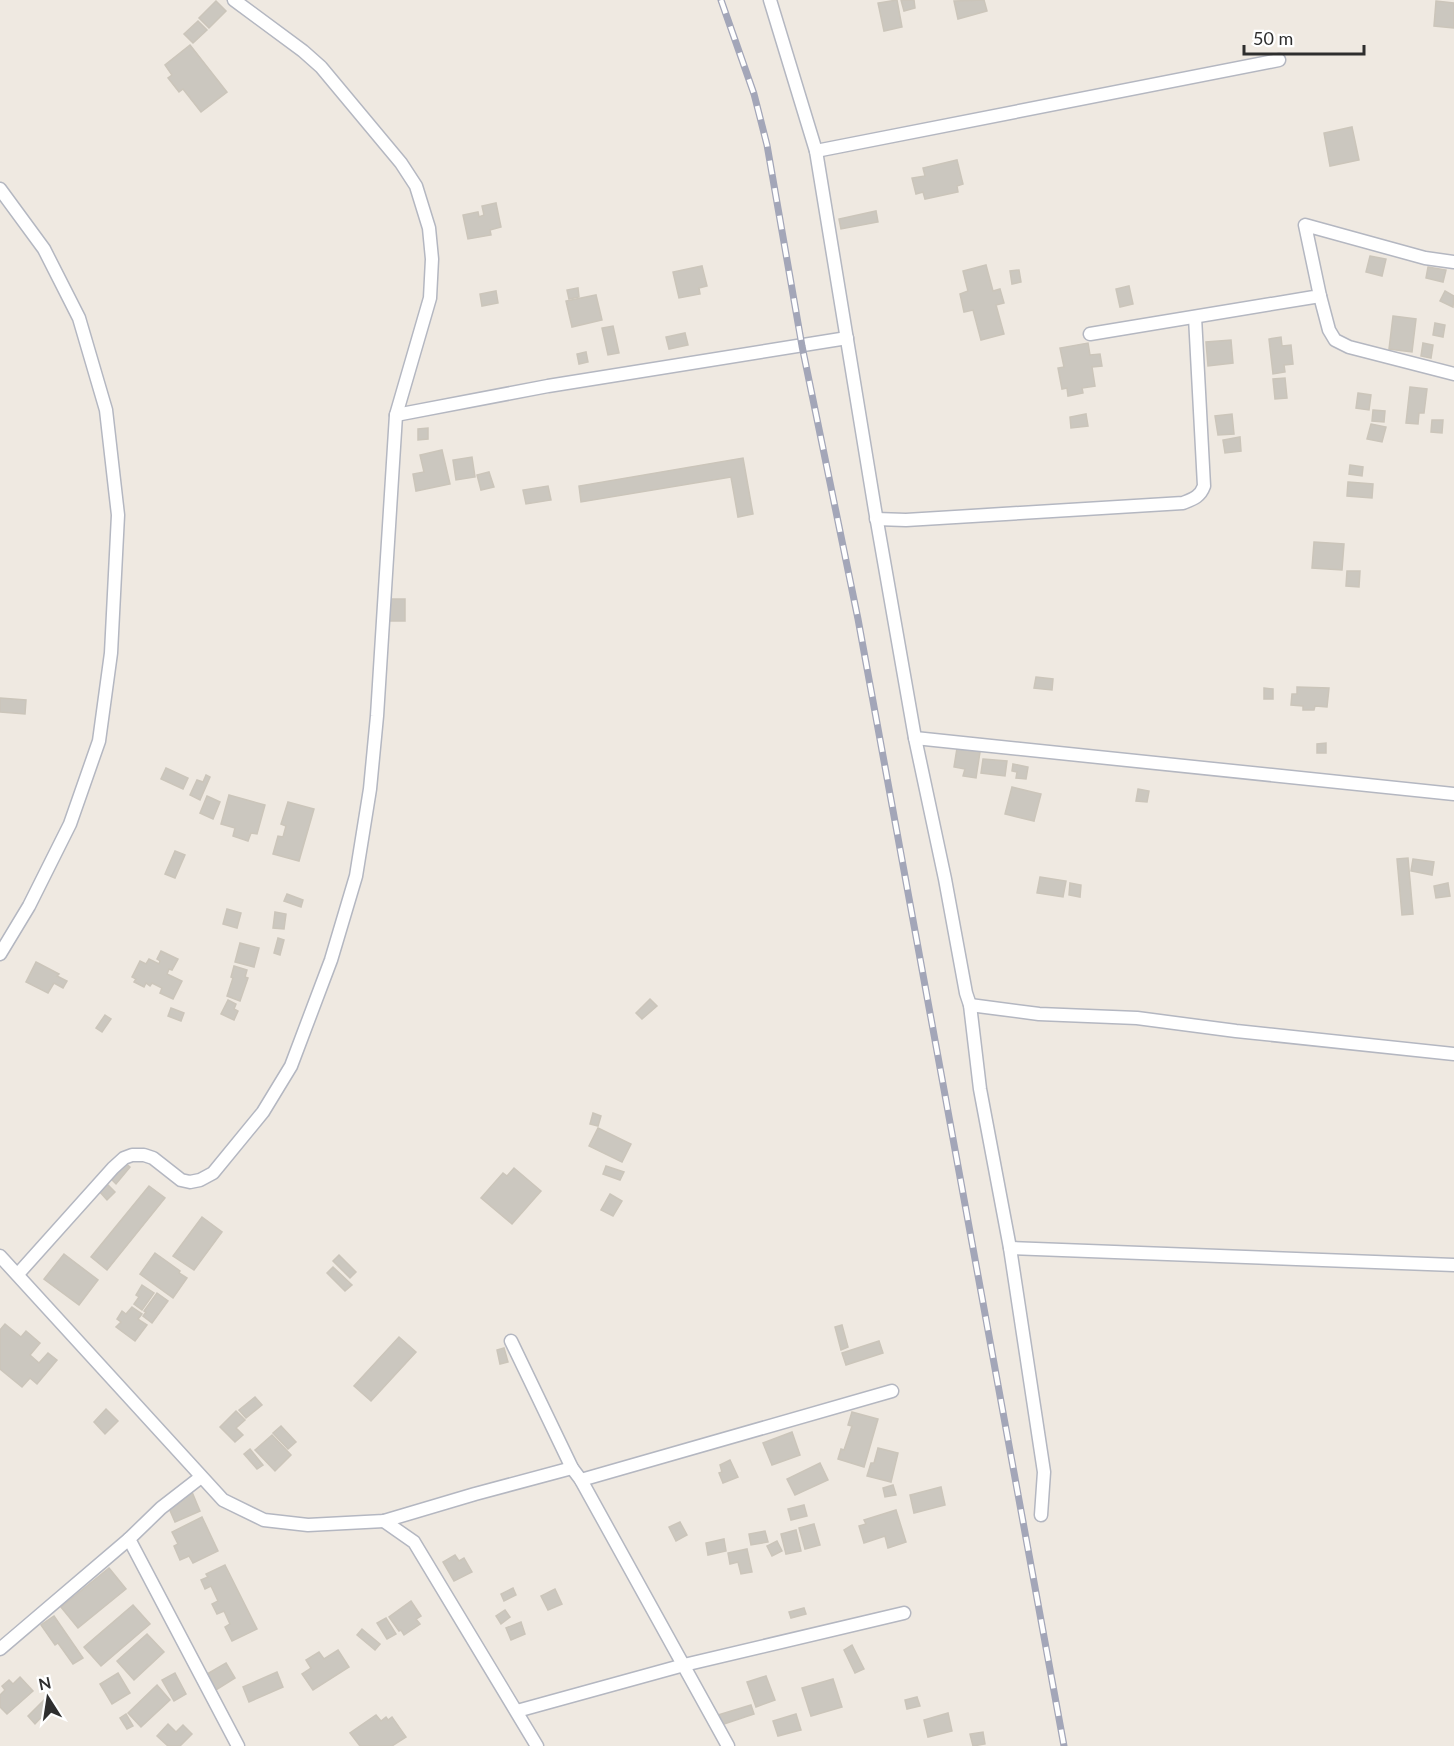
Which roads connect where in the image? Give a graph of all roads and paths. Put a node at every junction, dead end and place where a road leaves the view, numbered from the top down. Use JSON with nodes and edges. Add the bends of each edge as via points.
{"nodes":[{"id":1,"x":234,"y":0,"type":"edge"},
{"id":2,"x":770,"y":0,"type":"edge"},
{"id":3,"x":1279,"y":60,"type":"dead end"},
{"id":4,"x":816,"y":151,"type":"junction"},
{"id":5,"x":0,"y":189,"type":"edge"},
{"id":6,"x":1454,"y":262,"type":"edge"},
{"id":7,"x":1320,"y":296,"type":"junction"},
{"id":8,"x":1195,"y":317,"type":"junction"},
{"id":9,"x":1090,"y":334,"type":"dead end"},
{"id":10,"x":847,"y":338,"type":"junction"},
{"id":11,"x":1454,"y":374,"type":"edge"},
{"id":12,"x":396,"y":415,"type":"junction"},
{"id":13,"x":876,"y":519,"type":"junction"},
{"id":14,"x":915,"y":738,"type":"junction"},
{"id":15,"x":1454,"y":794,"type":"edge"},
{"id":16,"x":0,"y":954,"type":"edge"},
{"id":17,"x":970,"y":1005,"type":"junction"},
{"id":18,"x":1454,"y":1054,"type":"edge"},
{"id":19,"x":1010,"y":1248,"type":"junction"},
{"id":20,"x":0,"y":1256,"type":"edge"},
{"id":21,"x":1454,"y":1265,"type":"edge"},
{"id":22,"x":18,"y":1274,"type":"junction"},
{"id":23,"x":511,"y":1341,"type":"dead end"},
{"id":24,"x":892,"y":1391,"type":"dead end"},
{"id":25,"x":572,"y":1468,"type":"junction"},
{"id":26,"x":201,"y":1477,"type":"junction"},
{"id":27,"x":581,"y":1480,"type":"junction"},
{"id":28,"x":1041,"y":1515,"type":"dead end"},
{"id":29,"x":384,"y":1521,"type":"junction"},
{"id":30,"x":129,"y":1539,"type":"junction"},
{"id":31,"x":904,"y":1612,"type":"dead end"},
{"id":32,"x":0,"y":1649,"type":"edge"},
{"id":33,"x":684,"y":1665,"type":"junction"},
{"id":34,"x":517,"y":1711,"type":"junction"},
{"id":35,"x":238,"y":1746,"type":"edge"},
{"id":36,"x":537,"y":1746,"type":"edge"},
{"id":37,"x":728,"y":1746,"type":"edge"}],
"edges":[{"from":1,"to":12,"type":"street","via":[[321,67],[416,186],[429,228],[430,298]]},
{"from":2,"to":4,"type":"street"},
{"from":3,"to":4,"type":"street"},
{"from":4,"to":10,"type":"street"},
{"from":5,"to":16,"type":"street","via":[[44,249],[79,318],[106,410],[118,515],[111,653],[99,741],[70,824]]},
{"from":6,"to":7,"type":"street","via":[[1425,258],[1305,225]]},
{"from":7,"to":8,"type":"street"},
{"from":7,"to":11,"type":"street","via":[[1335,340]]},
{"from":8,"to":9,"type":"street"},
{"from":8,"to":13,"type":"street","via":[[1204,486],[1195,498],[1137,506]]},
{"from":10,"to":12,"type":"street","via":[[548,386]]},
{"from":10,"to":13,"type":"street"},
{"from":12,"to":22,"type":"street","via":[[377,716],[356,876],[291,1066],[263,1112],[213,1173],[190,1182],[181,1180],[153,1158],[124,1158]]},
{"from":13,"to":14,"type":"street"},
{"from":14,"to":15,"type":"street"},
{"from":14,"to":17,"type":"street"},
{"from":17,"to":18,"type":"street","via":[[1039,1014],[1137,1018]]},
{"from":17,"to":19,"type":"street","via":[[980,1089]]},
{"from":19,"to":21,"type":"street"},
{"from":19,"to":28,"type":"street","via":[[1044,1472]]},
{"from":20,"to":22,"type":"street"},
{"from":22,"to":26,"type":"street"},
{"from":23,"to":25,"type":"street"},
{"from":24,"to":27,"type":"street"},
{"from":25,"to":27,"type":"street"},
{"from":25,"to":29,"type":"street"},
{"from":26,"to":29,"type":"street","via":[[223,1500],[264,1520],[308,1525]]},
{"from":26,"to":30,"type":"street"},
{"from":27,"to":33,"type":"street"},
{"from":29,"to":34,"type":"street","via":[[414,1542]]},
{"from":30,"to":32,"type":"street"},
{"from":30,"to":35,"type":"street"},
{"from":31,"to":33,"type":"street"},
{"from":33,"to":34,"type":"street"},
{"from":33,"to":37,"type":"street"},
{"from":34,"to":36,"type":"street"}]}
